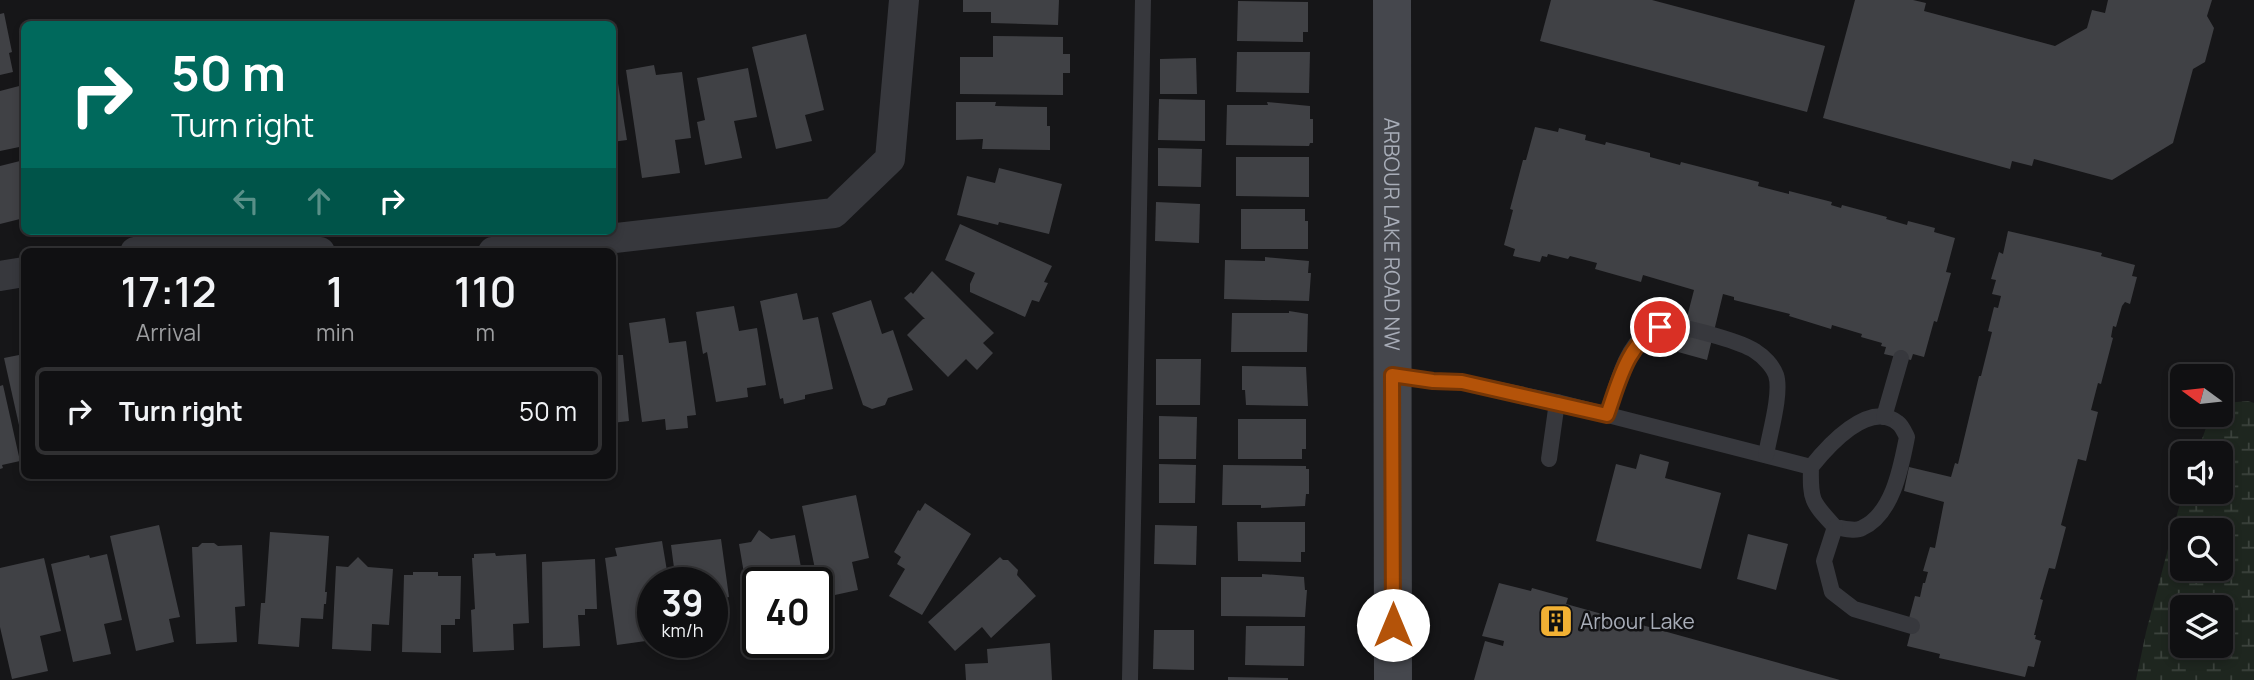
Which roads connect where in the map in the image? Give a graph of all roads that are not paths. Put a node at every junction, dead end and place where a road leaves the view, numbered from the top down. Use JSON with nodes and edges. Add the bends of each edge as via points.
{"nodes":[{"id":1,"x":904,"y":0,"type":"edge"},
{"id":2,"x":1143,"y":0,"type":"edge"},
{"id":3,"x":1392,"y":0,"type":"edge"},
{"id":4,"x":156,"y":248,"type":"edge"},
{"id":5,"x":249,"y":248,"type":"edge"},
{"id":6,"x":528,"y":248,"type":"edge"},
{"id":7,"x":21,"y":272,"type":"edge"},
{"id":8,"x":0,"y":276,"type":"edge"},
{"id":9,"x":1901,"y":358,"type":"dead end"},
{"id":10,"x":1392,"y":375,"type":"junction"},
{"id":11,"x":1558,"y":402,"type":"junction"},
{"id":12,"x":1607,"y":415,"type":"junction"},
{"id":13,"x":1884,"y":417,"type":"junction"},
{"id":14,"x":1766,"y":455,"type":"junction"},
{"id":15,"x":1549,"y":459,"type":"dead end"},
{"id":16,"x":1811,"y":467,"type":"junction"},
{"id":17,"x":1835,"y":527,"type":"junction"},
{"id":18,"x":1912,"y":626,"type":"dead end"},
{"id":19,"x":1129,"y":680,"type":"edge"},
{"id":20,"x":1393,"y":680,"type":"edge"}],
"edges":[{"from":1,"to":6,"type":"street","via":[[890,159],[834,213]]},
{"from":2,"to":19,"type":"lane"},
{"from":3,"to":10,"type":"street","name":"ARBOUR LAKE ROAD NW"},
{"from":4,"to":5,"type":"street","via":[[178,244]]},
{"from":7,"to":8,"type":"street"},
{"from":9,"to":13,"type":"lane"},
{"from":10,"to":11,"type":"lane","via":[[1462,382]]},
{"from":10,"to":20,"type":"street","name":"ARBOUR LAKE ROAD NW"},
{"from":11,"to":12,"type":"lane"},
{"from":11,"to":15,"type":"lane"},
{"from":12,"to":14,"type":"lane"},
{"from":12,"to":14,"type":"lane","via":[[1638,342],[1660,327],[1678,327],[1754,350],[1773,368],[1776,397]]},
{"from":13,"to":16,"type":"lane","via":[[1854,425]]},
{"from":13,"to":17,"type":"lane","via":[[1898,423],[1907,437],[1888,503],[1874,521],[1859,530]]},
{"from":14,"to":16,"type":"lane"},
{"from":16,"to":17,"type":"lane","via":[[1813,503]]},
{"from":17,"to":18,"type":"lane","via":[[1824,561],[1832,592],[1854,609]]}]}
